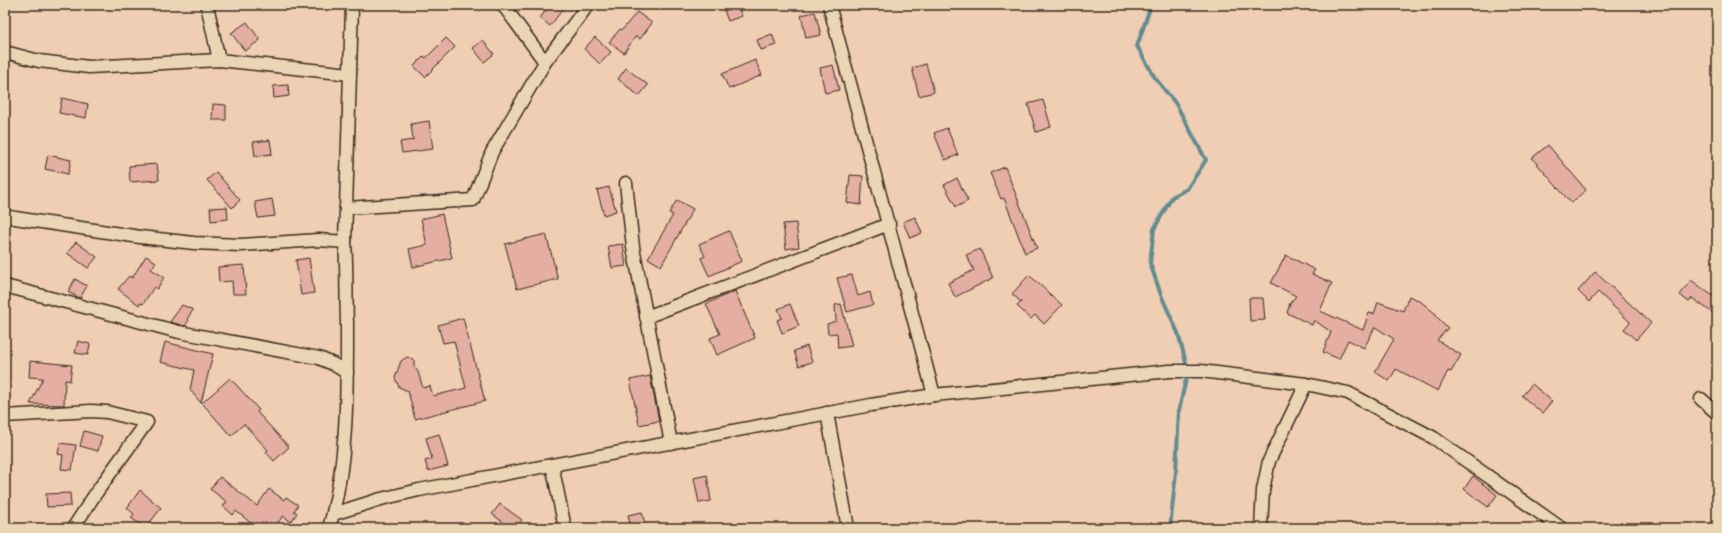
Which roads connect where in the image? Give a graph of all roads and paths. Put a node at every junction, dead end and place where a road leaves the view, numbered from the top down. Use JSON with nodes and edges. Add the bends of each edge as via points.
{"nodes":[{"id":1,"x":207,"y":5,"type":"edge"},
{"id":2,"x":352,"y":5,"type":"edge"},
{"id":3,"x":503,"y":5,"type":"edge"},
{"id":4,"x":588,"y":5,"type":"edge"},
{"id":5,"x":829,"y":5,"type":"edge"},
{"id":6,"x":5,"y":52,"type":"edge"},
{"id":7,"x":218,"y":60,"type":"junction"},
{"id":8,"x":545,"y":62,"type":"junction"},
{"id":9,"x":350,"y":74,"type":"junction"},
{"id":10,"x":626,"y":183,"type":"dead end"},
{"id":11,"x":346,"y":208,"type":"junction"},
{"id":12,"x":5,"y":216,"type":"edge"},
{"id":13,"x":889,"y":224,"type":"junction"},
{"id":14,"x":345,"y":242,"type":"junction"},
{"id":15,"x":5,"y":286,"type":"edge"},
{"id":16,"x":646,"y":316,"type":"junction"},
{"id":17,"x":347,"y":373,"type":"junction"},
{"id":18,"x":1306,"y":384,"type":"junction"},
{"id":19,"x":934,"y":395,"type":"junction"},
{"id":20,"x":1701,"y":399,"type":"dead end"},
{"id":21,"x":827,"y":413,"type":"junction"},
{"id":22,"x":1717,"y":413,"type":"edge"},
{"id":23,"x":5,"y":416,"type":"edge"},
{"id":24,"x":671,"y":443,"type":"junction"},
{"id":25,"x":552,"y":465,"type":"junction"},
{"id":26,"x":333,"y":514,"type":"junction"},
{"id":27,"x":73,"y":528,"type":"edge"},
{"id":28,"x":328,"y":528,"type":"edge"},
{"id":29,"x":565,"y":528,"type":"edge"},
{"id":30,"x":848,"y":528,"type":"edge"},
{"id":31,"x":1262,"y":528,"type":"edge"},
{"id":32,"x":1561,"y":528,"type":"edge"}],
"edges":[{"from":1,"to":7,"type":"street"},
{"from":2,"to":9,"type":"street"},
{"from":3,"to":8,"type":"street"},
{"from":4,"to":8,"type":"street"},
{"from":5,"to":13,"type":"street"},
{"from":6,"to":7,"type":"street","via":[[39,61],[89,67]]},
{"from":7,"to":9,"type":"street"},
{"from":8,"to":11,"type":"street","via":[[492,152],[473,200]]},
{"from":9,"to":11,"type":"street"},
{"from":10,"to":16,"type":"street","via":[[633,247]]},
{"from":11,"to":14,"type":"street"},
{"from":12,"to":14,"type":"street","via":[[194,243],[240,245],[319,240]]},
{"from":13,"to":16,"type":"street"},
{"from":13,"to":19,"type":"street"},
{"from":14,"to":17,"type":"street"},
{"from":15,"to":17,"type":"street","via":[[179,332],[319,358]]},
{"from":16,"to":24,"type":"street"},
{"from":17,"to":26,"type":"street","via":[[339,480]]},
{"from":18,"to":19,"type":"street","via":[[1201,371],[1169,371]]},
{"from":18,"to":31,"type":"street","via":[[1269,461],[1263,490]]},
{"from":18,"to":32,"type":"street","via":[[1348,393],[1434,438]]},
{"from":19,"to":21,"type":"street"},
{"from":20,"to":22,"type":"street"},
{"from":21,"to":24,"type":"street"},
{"from":21,"to":30,"type":"street"},
{"from":23,"to":27,"type":"street","via":[[91,411],[107,412],[147,422]]},
{"from":24,"to":25,"type":"street"},
{"from":25,"to":26,"type":"street","via":[[411,492]]},
{"from":25,"to":29,"type":"street"},
{"from":26,"to":28,"type":"street"}]}
